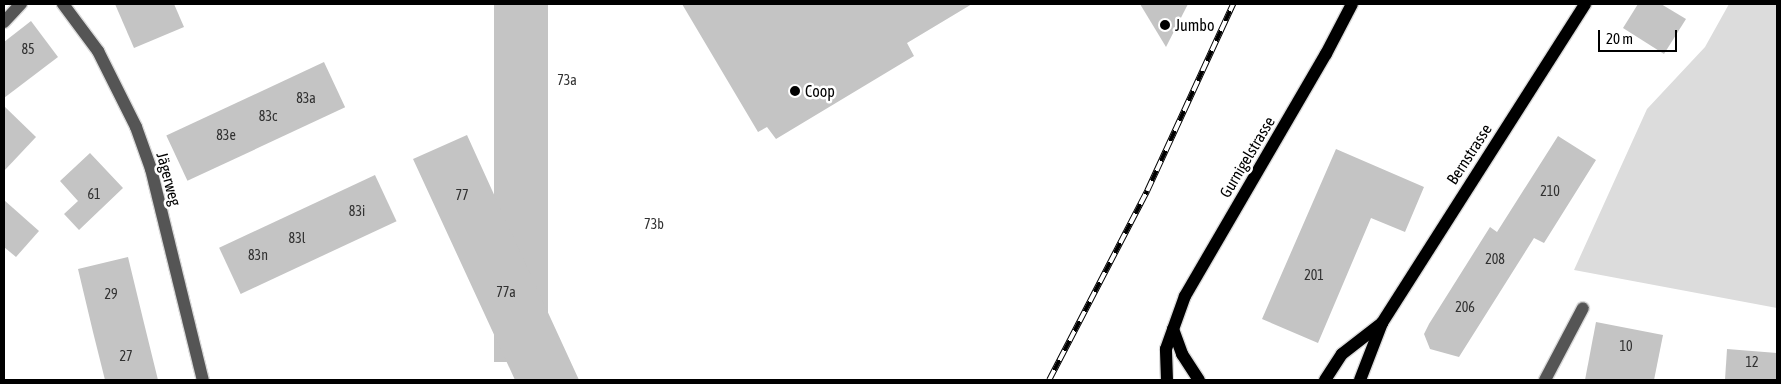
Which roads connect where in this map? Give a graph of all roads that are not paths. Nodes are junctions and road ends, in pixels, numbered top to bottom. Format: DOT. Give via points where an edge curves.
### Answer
graph roads {
  1 [pos="21,4"];
  2 [pos="63,4"];
  3 [pos="1352,4"];
  4 [pos="1585,4"];
  5 [pos="4,22"];
  6 [pos="1582,308"];
  7 [pos="1382,323"];
  8 [pos="1173,329"];
  9 [pos="204,380"];
  10 [pos="1167,380"];
  11 [pos="1199,380"];
  12 [pos="1325,380"];
  13 [pos="1360,380"];
  14 [pos="1545,380"];
  1 -- 5 [label="street"];
  2 -- 9 [label="street, Jägerweg" via="98,51 136,127 151,169"];
  3 -- 8 [label="main road, Gurnigelstrasse" via="1196,276"];
  4 -- 7 [label="main road, Bernstrasse"];
  6 -- 14 [label="street"];
  7 -- 12 [label="main road, Bernstrasse" via="1342,354"];
  7 -- 13 [label="main road, Bernstrasse"];
  8 -- 10 [label="main road, Gurnigelstrasse" via="1166,349"];
  8 -- 11 [label="main road" via="1182,354"];
}
